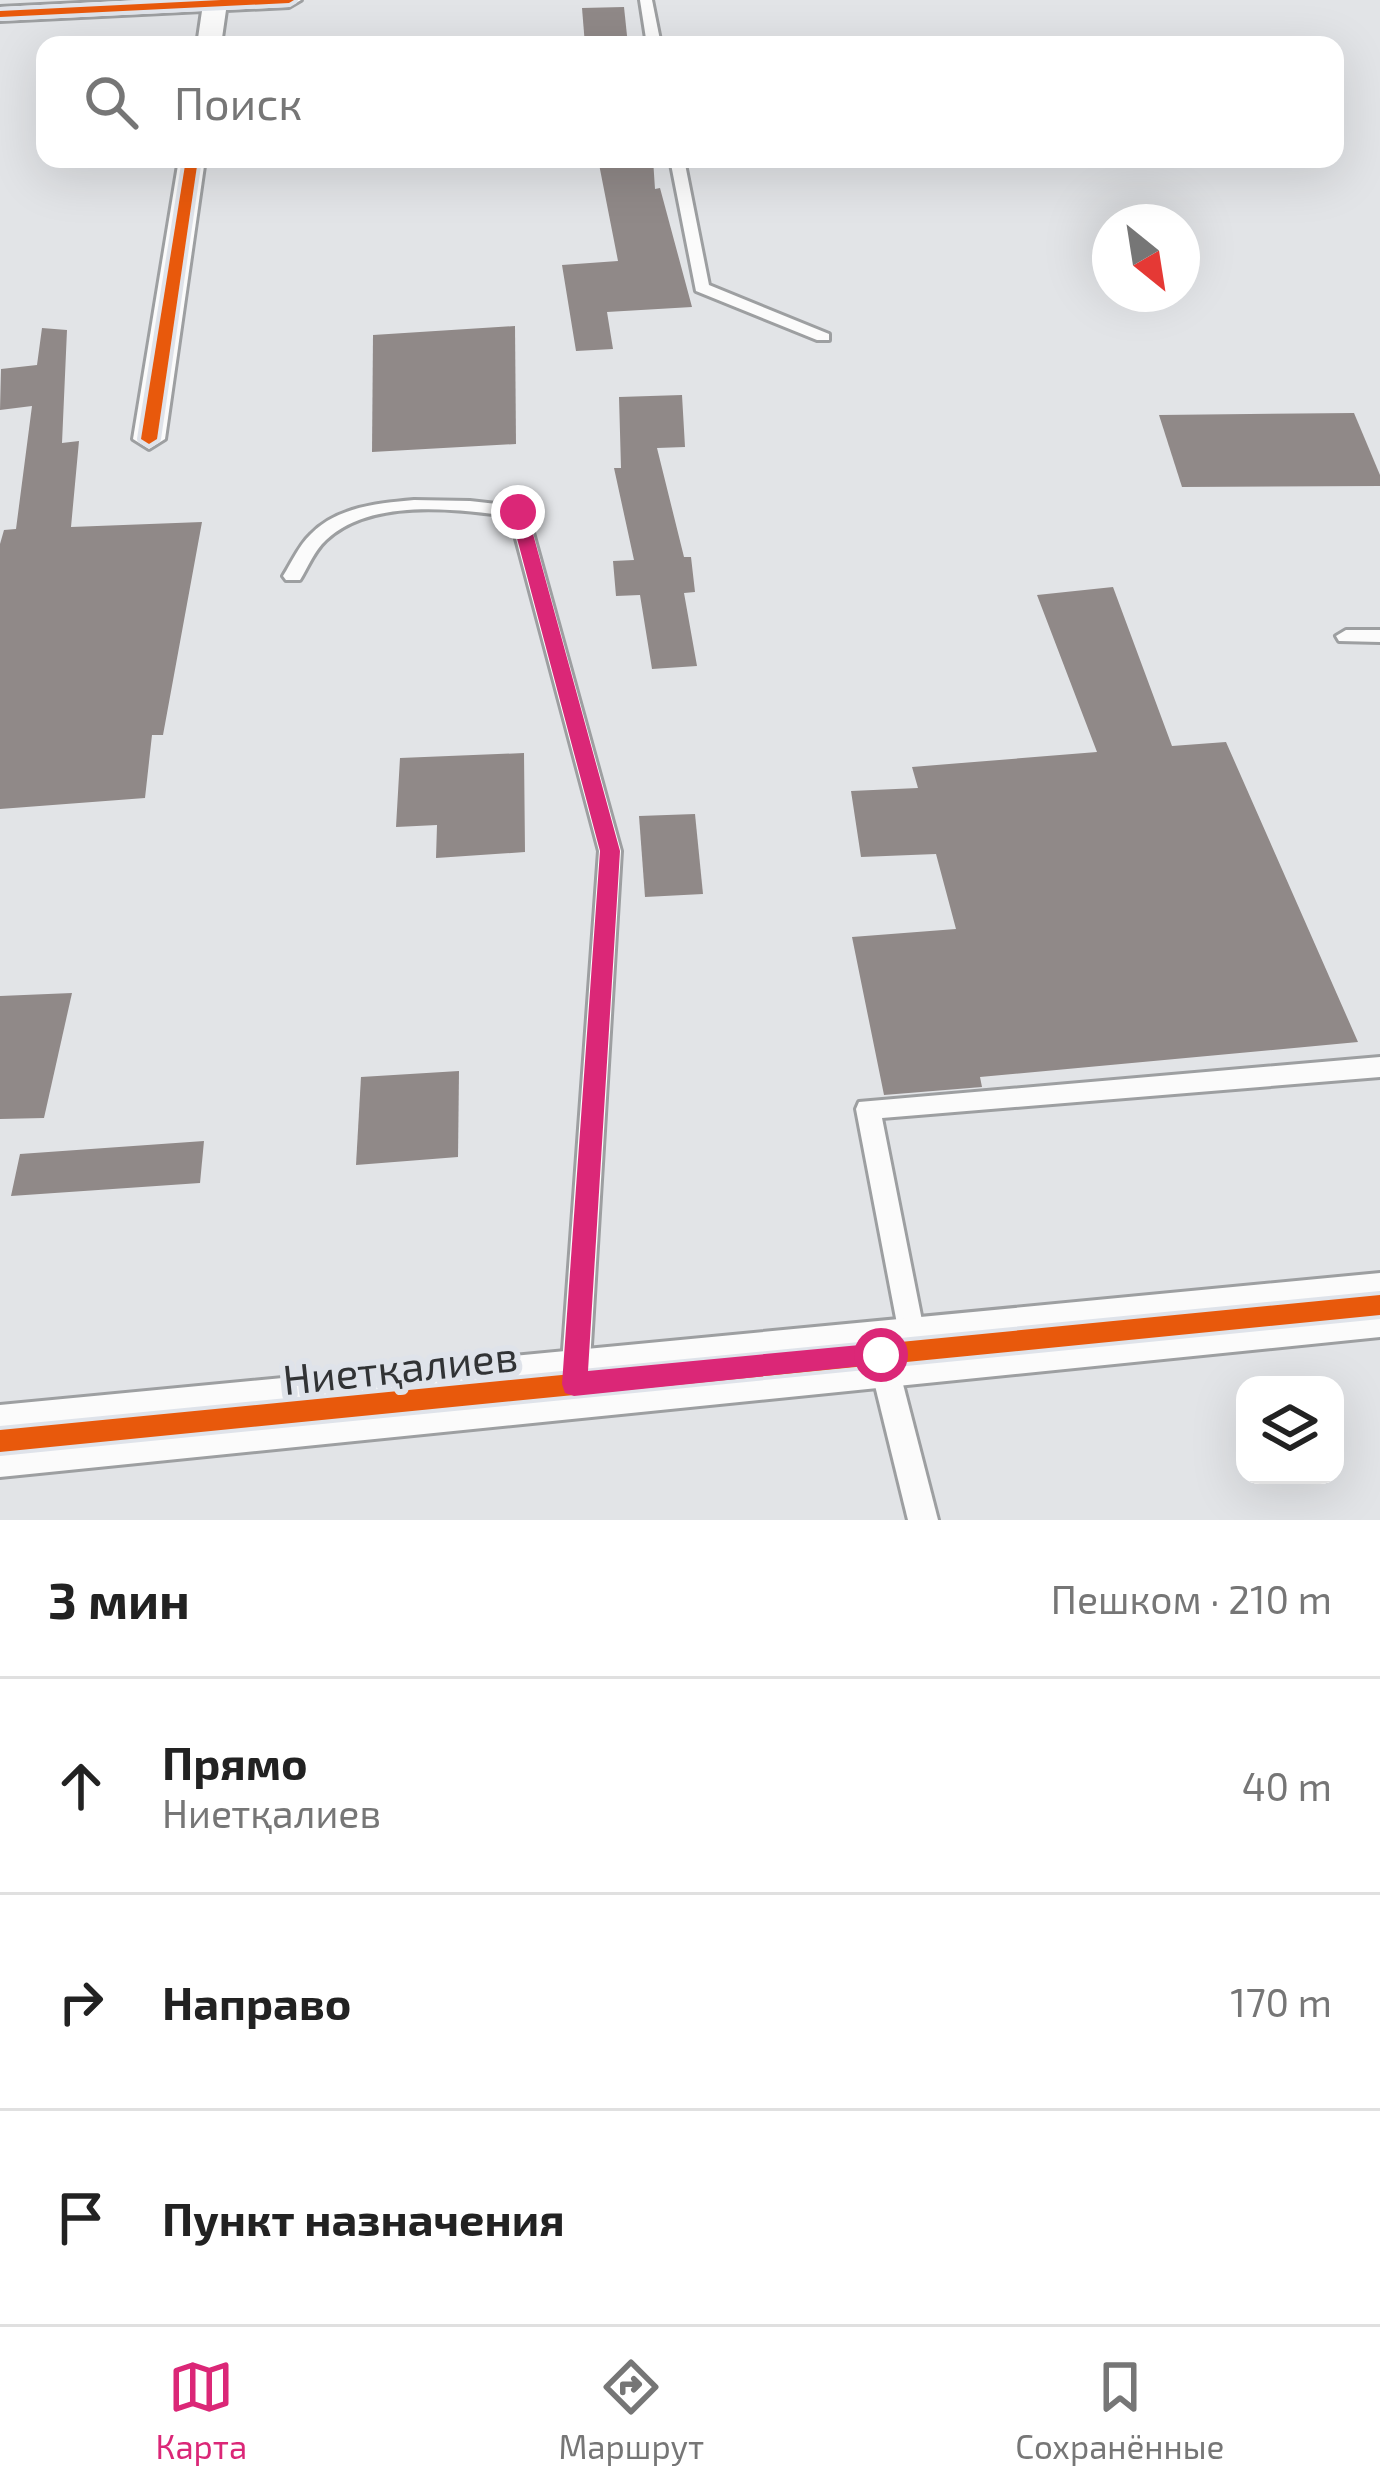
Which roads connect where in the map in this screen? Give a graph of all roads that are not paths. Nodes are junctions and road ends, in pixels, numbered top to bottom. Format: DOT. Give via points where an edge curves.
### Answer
graph roads {
  1 [pos="289,0"];
  2 [pos="646,0"];
  3 [pos="215,4"];
  4 [pos="0,14"];
  5 [pos="210,36"];
  6 [pos="652,36"];
  7 [pos="191,168"];
  8 [pos="679,168"];
  9 [pos="823,337"];
  10 [pos="149,440"];
  11 [pos="293,576"];
  12 [pos="1346,636"];
  13 [pos="1380,636"];
  14 [pos="1380,1067"];
  15 [pos="1380,1305"];
  16 [pos="897,1353"];
  17 [pos="574,1384"];
  18 [pos="0,1441"];
  19 [pos="923,1520"];
  1 -- 3 [label="street"];
  2 -- 6 [label="lane"];
  3 -- 4 [label="street"];
  3 -- 5 [label="street"];
  7 -- 10 [label="street"];
  8 -- 9 [label="lane" via="702,288"];
  11 -- 17 [label="lane" via="320,535 366,513 453,503 518,512 610,851"];
  12 -- 13 [label="lane"];
  14 -- 16 [label="lane" via="868,1109"];
  15 -- 16 [label="street, Ниетқалиев"];
  16 -- 17 [label="street, Ниетқалиев"];
  16 -- 19 [label="lane"];
  17 -- 18 [label="street, Ниетқалиев"];
}
